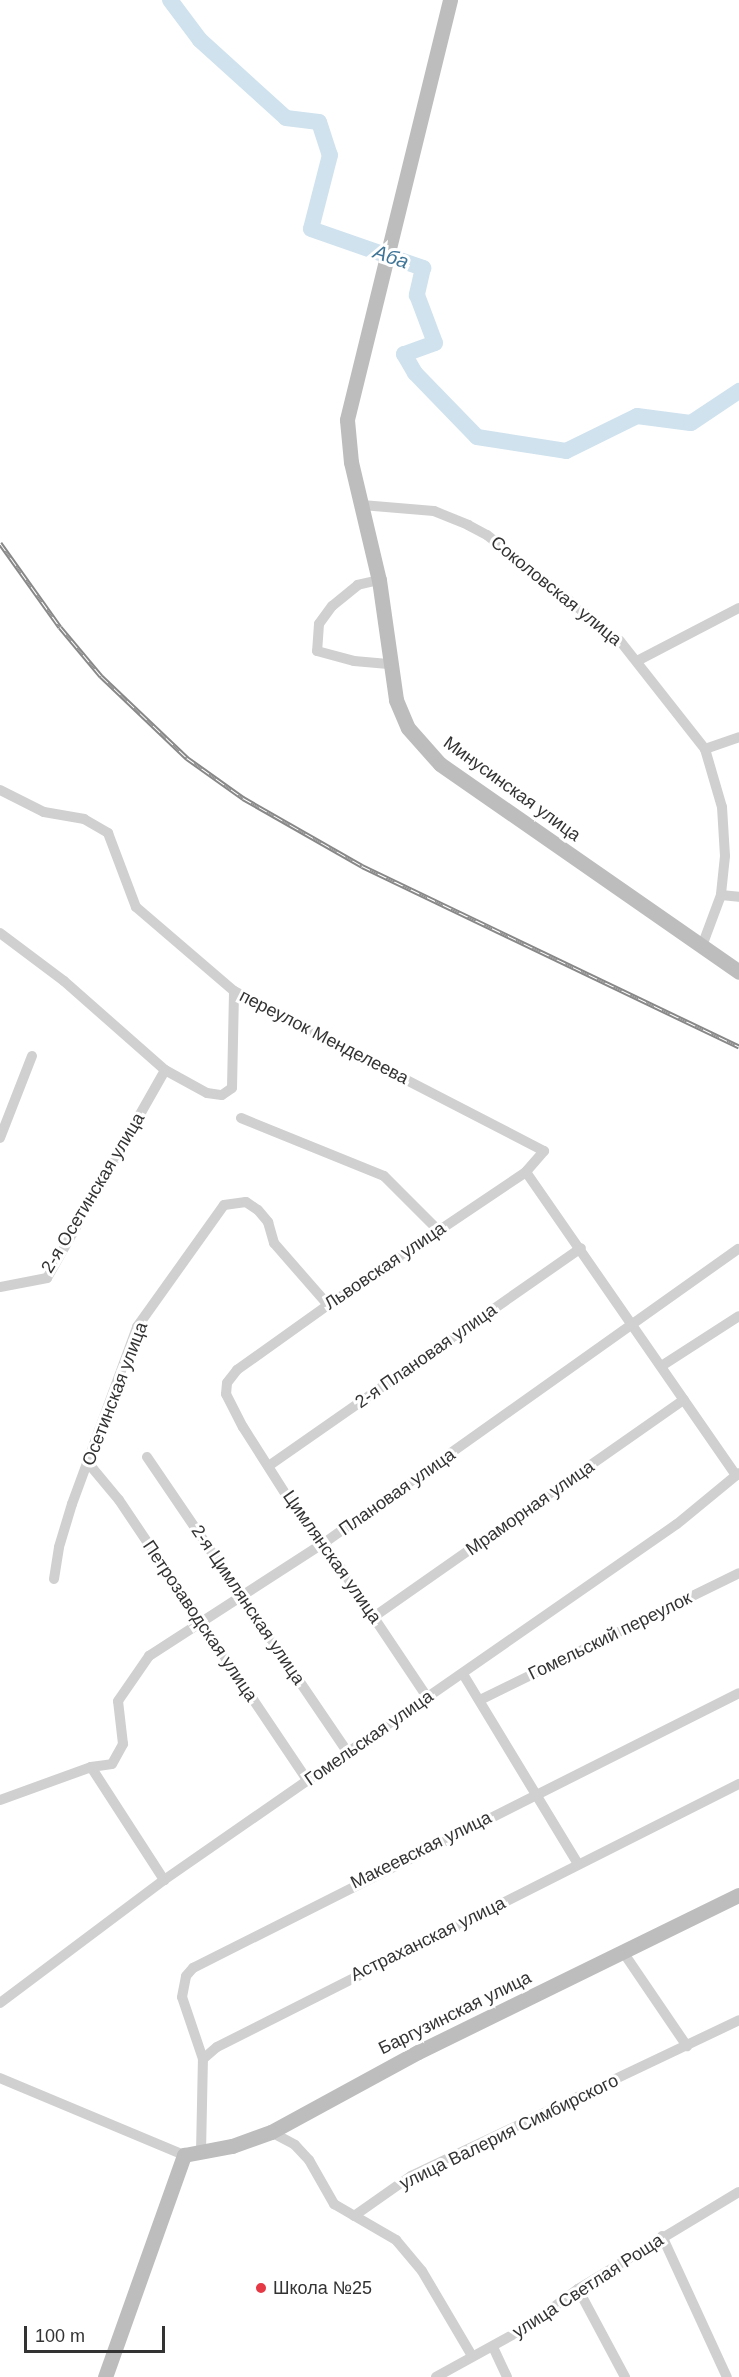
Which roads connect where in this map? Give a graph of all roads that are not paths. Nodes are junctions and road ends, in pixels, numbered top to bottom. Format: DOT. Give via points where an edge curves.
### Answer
graph roads {
  1 [pos="450,0"];
  2 [pos="362,506"];
  3 [pos="379,580"];
  4 [pos="739,608"];
  5 [pos="637,661"];
  6 [pos="391,664"];
  7 [pos="739,737"];
  8 [pos="705,749"];
  9 [pos="0,790"];
  10 [pos="721,895"];
  11 [pos="739,897"];
  12 [pos="0,933"];
  13 [pos="702,946"];
  14 [pos="739,972"];
  15 [pos="234,991"];
  16 [pos="32,1056"];
  17 [pos="165,1070"];
  18 [pos="241,1118"];
  19 [pos="0,1138"];
  20 [pos="544,1151"];
  21 [pos="526,1172"];
  22 [pos="438,1230"];
  23 [pos="581,1248"];
  24 [pos="738,1249"];
  25 [pos="0,1287"];
  26 [pos="327,1305"];
  27 [pos="739,1316"];
  28 [pos="634,1325"];
  29 [pos="663,1365"];
  30 [pos="227,1383"];
  31 [pos="684,1400"];
  32 [pos="147,1457"];
  33 [pos="89,1464"];
  34 [pos="270,1465"];
  35 [pos="738,1474"];
  36 [pos="324,1543"];
  37 [pos="739,1574"];
  38 [pos="54,1579"];
  39 [pos="243,1597"];
  40 [pos="375,1616"];
  41 [pos="202,1625"];
  42 [pos="463,1674"];
  43 [pos="739,1693"];
  44 [pos="427,1697"];
  45 [pos="482,1699"];
  46 [pos="348,1753"];
  47 [pos="91,1767"];
  48 [pos="307,1780"];
  49 [pos="739,1784"];
  50 [pos="535,1794"];
  51 [pos="0,1800"];
  52 [pos="578,1864"];
  53 [pos="164,1880"];
  54 [pos="739,1895"];
  55 [pos="623,1952"];
  56 [pos="0,2003"];
  57 [pos="739,2020"];
  58 [pos="687,2046"];
  59 [pos="203,2059"];
  60 [pos="0,2078"];
  61 [pos="271,2132"];
  62 [pos="201,2152"];
  63 [pos="184,2155"];
  64 [pos="739,2192"];
  65 [pos="354,2216"];
  66 [pos="662,2236"];
  67 [pos="578,2289"];
  68 [pos="494,2347"];
  69 [pos="472,2356"];
  70 [pos="105,2377"];
  71 [pos="436,2377"];
  72 [pos="507,2377"];
  73 [pos="625,2377"];
  74 [pos="727,2377"];
  1 -- 2 [label="main road, Минусинская улица" via="347,420 351,462"];
  2 -- 3 [label="main road, Минусинская улица"];
  2 -- 5 [label="street, Соколовская улица" via="434,511 487,535 609,631"];
  3 -- 6 [label="main road, Минусинская улица"];
  3 -- 6 [label="street" via="358,585 332,606 319,624 317,651 354,661"];
  4 -- 5 [label="street"];
  5 -- 8 [label="street, Соколовская улица"];
  6 -- 13 [label="main road, Минусинская улица" via="396,700 408,728 434,758"];
  7 -- 8 [label="street"];
  8 -- 10 [label="street, Соколовская улица" via="723,813"];
  9 -- 15 [label="street, переулок Менделеева" via="44,812 84,819 108,833 136,908"];
  10 -- 11 [label="street"];
  10 -- 13 [label="street, Соколовская улица"];
  12 -- 17 [label="street" via="64,981"];
  13 -- 14 [label="main road, Минусинская улица"];
  15 -- 17 [label="street" via="232,1088 222,1095 207,1093"];
  15 -- 20 [label="street, переулок Менделеева"];
  16 -- 19 [label="street"];
  17 -- 25 [label="street, 2-я Осетинская улица" via="47,1278"];
  18 -- 22 [label="street" via="384,1176"];
  20 -- 21 [label="street, Львовская улица"];
  21 -- 22 [label="street, Львовская улица"];
  21 -- 23 [label="street"];
  22 -- 26 [label="street, Львовская улица"];
  23 -- 28 [label="street"];
  23 -- 34 [label="street, 2-я Плановая улица"];
  24 -- 28 [label="street, Плановая улица"];
  26 -- 30 [label="street, Львовская улица" via="237,1370"];
  26 -- 33 [label="street, Осетинская улица" via="274,1243 268,1222 258,1210 246,1202 224,1205 137,1327"];
  27 -- 29 [label="street"];
  28 -- 29 [label="street"];
  28 -- 36 [label="street, Плановая улица"];
  29 -- 31 [label="street"];
  30 -- 34 [label="street, Цимлянская улица" via="226,1394 243,1427"];
  31 -- 35 [label="street"];
  31 -- 40 [label="street, Мраморная улица"];
  32 -- 39 [label="street, 2-я Цимлянская улица"];
  33 -- 38 [label="street, Осетинская улица" via="59,1546"];
  33 -- 41 [label="street, Петрозаводская улица" via="119,1500"];
  34 -- 36 [label="street, Цимлянская улица" via="295,1509"];
  35 -- 42 [label="street, Гомельская улица" via="678,1524"];
  36 -- 39 [label="street, Плановая улица"];
  36 -- 40 [label="street, Цимлянская улица"];
  37 -- 45 [label="street, Гомельский переулок"];
  39 -- 41 [label="street, Плановая улица"];
  39 -- 46 [label="street, 2-я Цимлянская улица"];
  40 -- 44 [label="street, Цимлянская улица"];
  41 -- 47 [label="street, Плановая улица" via="149,1656 118,1701 123,1744 112,1764"];
  41 -- 48 [label="street, Петрозаводская улица"];
  42 -- 44 [label="street, Гомельская улица"];
  42 -- 45 [label="street"];
  43 -- 50 [label="street, Макеевская улица"];
  44 -- 46 [label="street, Гомельская улица"];
  45 -- 50 [label="street"];
  46 -- 48 [label="street, Гомельская улица"];
  47 -- 51 [label="street"];
  47 -- 53 [label="street"];
  48 -- 53 [label="street, Гомельская улица"];
  49 -- 52 [label="street, Астраханская улица"];
  50 -- 52 [label="street"];
  50 -- 59 [label="street, Макеевская улица" via="193,1968 186,1976 182,1996"];
  52 -- 59 [label="street, Астраханская улица" via="309,1997 217,2047"];
  53 -- 56 [label="street, Гомельская улица"];
  54 -- 55 [label="main road, Баргузинская улица"];
  55 -- 58 [label="street"];
  55 -- 61 [label="main road, Баргузинская улица" via="408,2056"];
  57 -- 58 [label="street, улица Валерия Симбирского"];
  58 -- 65 [label="street, улица Валерия Симбирского" via="411,2176"];
  59 -- 62 [label="street"];
  60 -- 63 [label="street"];
  61 -- 62 [label="main road, Баргузинская улица"];
  61 -- 65 [label="street" via="295,2145 309,2160 334,2204"];
  62 -- 63 [label="main road, Баргузинская улица"];
  63 -- 70 [label="main road"];
  64 -- 66 [label="street, улица Светлая Роща"];
  65 -- 69 [label="street" via="396,2240 422,2271"];
  66 -- 67 [label="street, улица Светлая Роща"];
  66 -- 74 [label="street"];
  67 -- 68 [label="street, улица Светлая Роща"];
  67 -- 73 [label="street"];
  68 -- 69 [label="street, улица Светлая Роща"];
  68 -- 72 [label="street"];
  69 -- 71 [label="street, улица Светлая Роща"];
}
